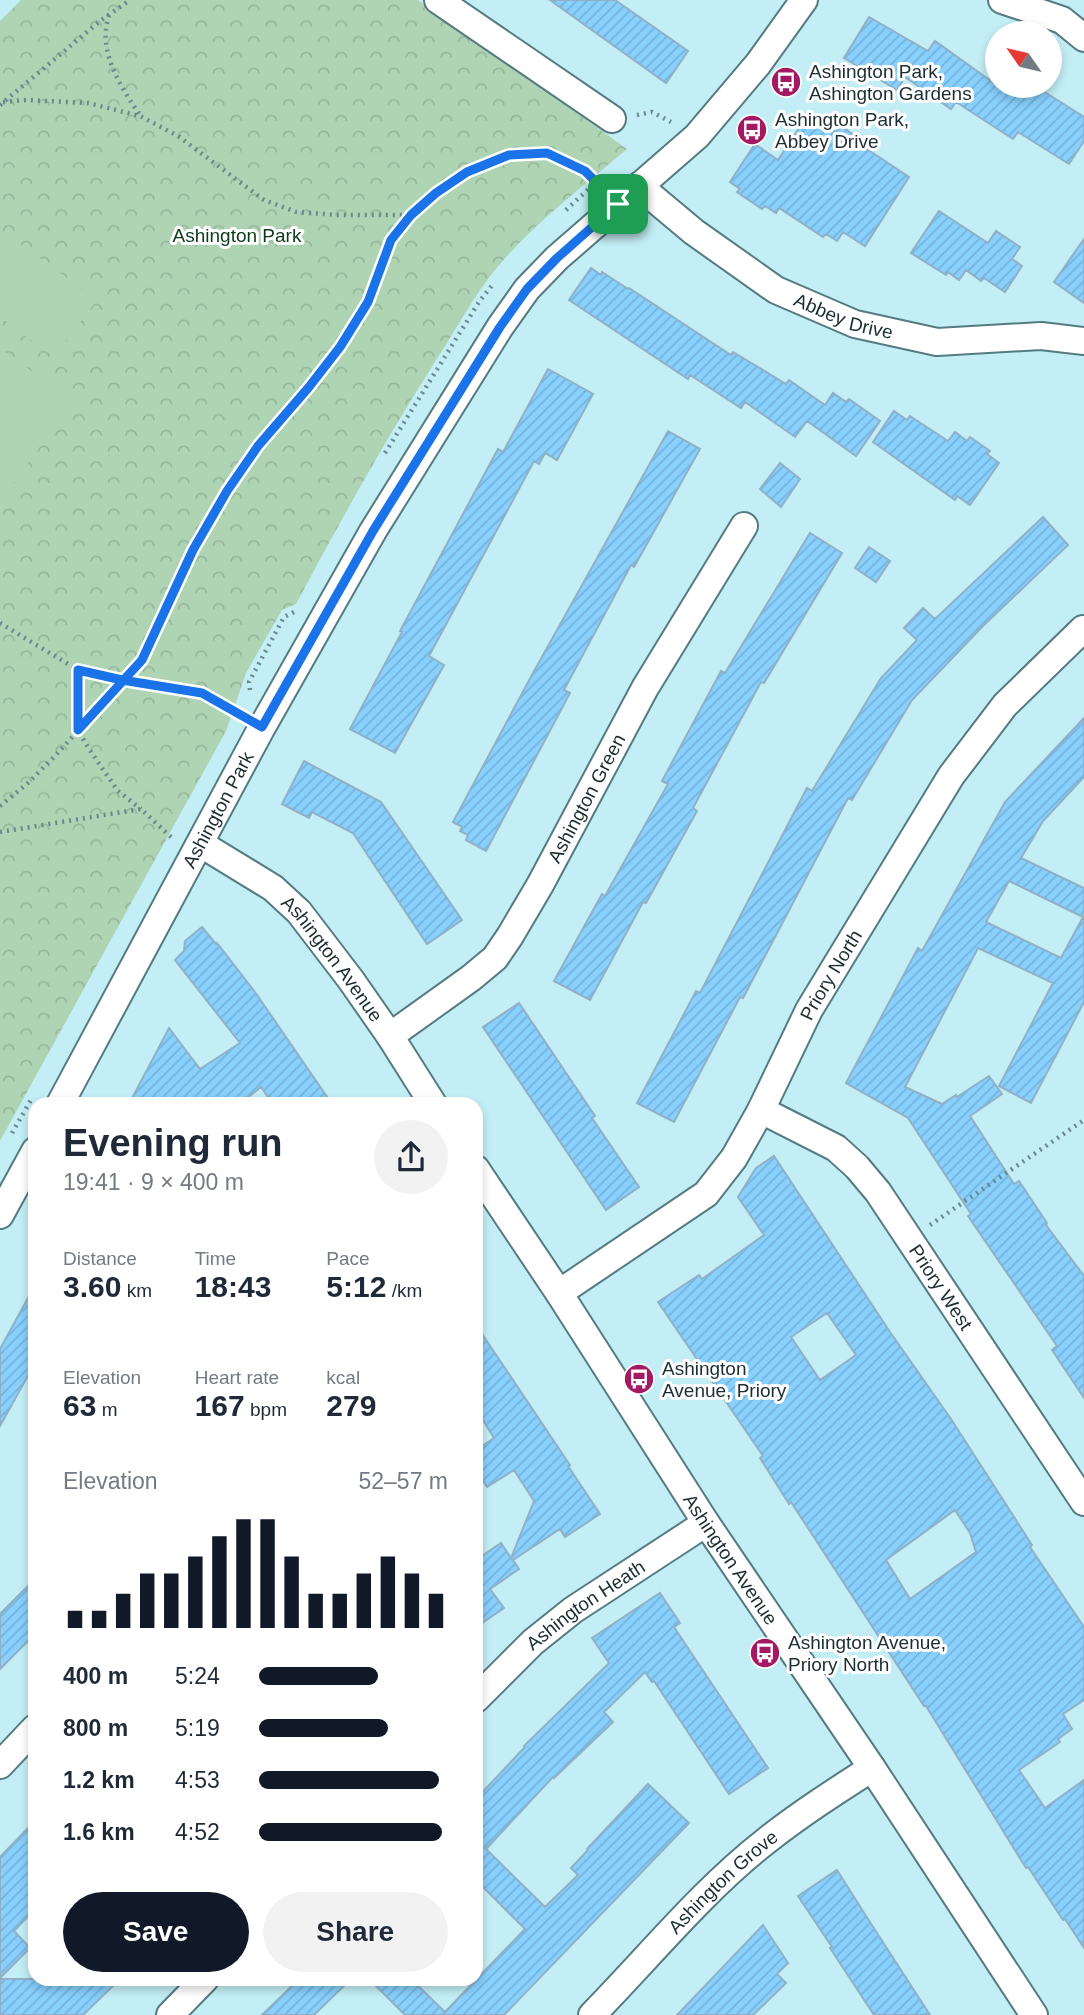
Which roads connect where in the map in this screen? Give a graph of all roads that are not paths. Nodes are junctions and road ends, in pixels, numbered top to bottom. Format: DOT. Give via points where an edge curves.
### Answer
graph roads {
  1 [pos="438,0"];
  2 [pos="804,0"];
  3 [pos="1002,0"];
  4 [pos="1084,38"];
  5 [pos="612,119"];
  6 [pos="639,186"];
  7 [pos="1084,341"];
  8 [pos="744,526"];
  9 [pos="1083,629"];
  10 [pos="201,844"];
  11 [pos="390,1036"];
  12 [pos="64,1097"];
  13 [pos="429,1097"];
  14 [pos="761,1110"];
  15 [pos="28,1164"];
  16 [pos="483,1179"];
  17 [pos="0,1216"];
  18 [pos="559,1293"];
  19 [pos="1084,1502"];
  20 [pos="706,1523"];
  21 [pos="483,1692"];
  22 [pos="28,1735"];
  23 [pos="0,1765"];
  24 [pos="872,1768"];
  25 [pos="198,1986"];
  26 [pos="170,2015"];
  27 [pos="592,2015"];
  28 [pos="1034,2015"];
  1 -- 5 [label="street"];
  2 -- 6 [label="street, Ashington Park" via="697,136"];
  3 -- 4 [label="street" via="1062,20"];
  6 -- 7 [label="street, Abbey Drive" via="776,290 855,324 936,342 1041,336"];
  6 -- 10 [label="street, Ashington Park" via="557,258 500,327 373,531"];
  8 -- 11 [label="street, Ashington Green" via="645,688 495,958"];
  9 -- 14 [label="street, Priory North" via="1005,705 951,776 809,1010"];
  10 -- 11 [label="street, Ashington Avenue" via="273,888 299,912"];
  10 -- 12 [label="street, Ashington Park"];
  11 -- 13 [label="street, Ashington Avenue"];
  14 -- 18 [label="street, Priory North" via="734,1158 706,1194"];
  14 -- 19 [label="street, Priory West" via="836,1148 878,1192"];
  15 -- 17 [label="street"];
  16 -- 18 [label="street, Ashington Avenue"];
  18 -- 20 [label="street, Ashington Avenue"];
  20 -- 21 [label="street, Ashington Heath" via="573,1610"];
  20 -- 24 [label="street, Ashington Avenue"];
  22 -- 23 [label="street"];
  24 -- 27 [label="street, Ashington Grove" via="765,1841"];
  24 -- 28 [label="street, Ashington Avenue"];
  25 -- 26 [label="street"];
}
